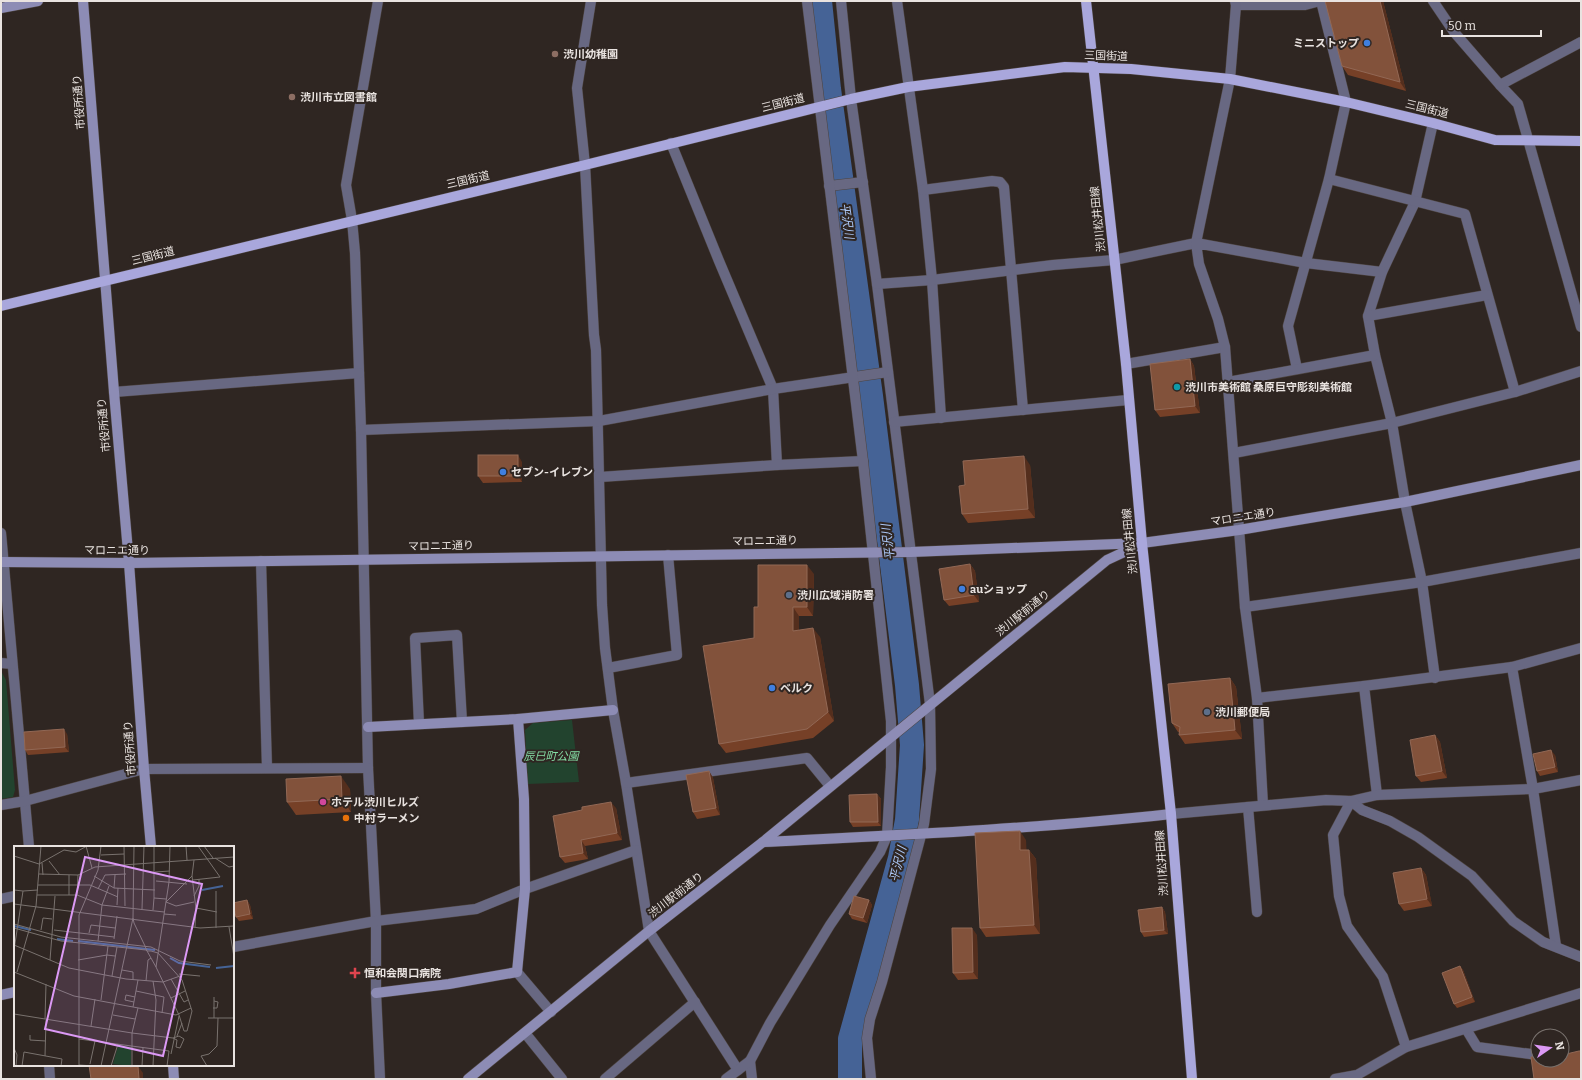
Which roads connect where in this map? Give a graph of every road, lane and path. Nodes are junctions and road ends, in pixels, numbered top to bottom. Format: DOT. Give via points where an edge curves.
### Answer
graph roads {
  1 [pos="38,1"];
  2 [pos="84,1"];
  3 [pos="378,1"];
  4 [pos="591,1"];
  5 [pos="807,1"];
  6 [pos="841,1"];
  7 [pos="897,1"];
  8 [pos="1086,1"];
  9 [pos="1320,1"];
  10 [pos="1433,1"];
  11 [pos="1235,3"];
  12 [pos="1,8"];
  13 [pos="1581,42"];
  14 [pos="1093,66"];
  15 [pos="1230,79"];
  16 [pos="1500,86"];
  17 [pos="908,87"];
  18 [pos="847,100"];
  19 [pos="1346,102"];
  20 [pos="821,106"];
  21 [pos="1433,123"];
  22 [pos="1528,141"];
  23 [pos="1581,141"];
  24 [pos="671,143"];
  25 [pos="585,165"];
  26 [pos="1329,179"];
  27 [pos="862,182"];
  28 [pos="830,186"];
  29 [pos="923,190"];
  30 [pos="1415,202"];
  31 [pos="352,220"];
  32 [pos="1196,243"];
  33 [pos="1114,260"];
  34 [pos="1306,263"];
  35 [pos="1012,270"];
  36 [pos="1382,272"];
  37 [pos="105,280"];
  38 [pos="932,280"];
  39 [pos="877,284"];
  40 [pos="1487,295"];
  41 [pos="1,306"];
  42 [pos="1368,316"];
  43 [pos="1581,327"];
  44 [pos="1225,347"];
  45 [pos="1375,355"];
  46 [pos="1126,364"];
  47 [pos="1297,369"];
  48 [pos="1581,371"];
  49 [pos="359,373"];
  50 [pos="883,373"];
  51 [pos="855,377"];
  52 [pos="1228,382"];
  53 [pos="773,389"];
  54 [pos="114,392"];
  55 [pos="1515,392"];
  56 [pos="1128,400"];
  57 [pos="1023,410"];
  58 [pos="941,418"];
  59 [pos="599,421"];
  60 [pos="894,422"];
  61 [pos="1392,423"];
  62 [pos="361,430"];
  63 [pos="1234,453"];
  64 [pos="863,461"];
  65 [pos="777,465"];
  66 [pos="1581,465"];
  67 [pos="600,477"];
  68 [pos="1405,502"];
  69 [pos="1240,530"];
  70 [pos="1,533"];
  71 [pos="1142,543"];
  72 [pos="877,552"];
  73 [pos="908,552"];
  74 [pos="1581,553"];
  75 [pos="668,555"];
  76 [pos="600,556"];
  77 [pos="364,559"];
  78 [pos="261,561"];
  79 [pos="2,562"];
  80 [pos="129,563"];
  81 [pos="1422,582"];
  82 [pos="1245,607"];
  83 [pos="1581,648"];
  84 [pos="1,663"];
  85 [pos="12,664"];
  86 [pos="1512,667"];
  87 [pos="608,668"];
  88 [pos="1435,678"];
  89 [pos="1364,686"];
  90 [pos="1257,698"];
  91 [pos="927,706"];
  92 [pos="613,710"];
  93 [pos="518,719"];
  94 [pos="462,722"];
  95 [pos="419,724"];
  96 [pos="368,727"];
  97 [pos="895,733"];
  98 [pos="267,768"];
  99 [pos="368,768"];
  100 [pos="144,769"];
  101 [pos="1581,780"];
  102 [pos="626,783"];
  103 [pos="830,786"];
  104 [pos="1533,789"];
  105 [pos="1378,795"];
  106 [pos="25,801"];
  107 [pos="1351,801"];
  108 [pos="1263,805"];
  109 [pos="1,806"];
  110 [pos="1248,807"];
  111 [pos="1171,814"];
  112 [pos="920,834"];
  113 [pos="889,836"];
  114 [pos="763,842"];
  115 [pos="29,846"];
  116 [pos="151,846"];
  117 [pos="636,850"];
  118 [pos="525,889"];
  119 [pos="14,896"];
  120 [pos="1,899"];
  121 [pos="1257,912"];
  122 [pos="376,922"];
  123 [pos="649,931"];
  124 [pos="1556,946"];
  125 [pos="234,947"];
  126 [pos="1581,957"];
  127 [pos="517,972"];
  128 [pos="14,992"];
  129 [pos="376,993"];
  130 [pos="1581,993"];
  131 [pos="1,995"];
  132 [pos="695,1002"];
  133 [pos="551,1012"];
  134 [pos="1466,1029"];
  135 [pos="526,1033"];
  136 [pos="1406,1047"];
  137 [pos="1530,1054"];
  138 [pos="750,1061"];
  139 [pos="49,1066"];
  140 [pos="173,1066"];
  141 [pos="738,1070"];
  142 [pos="1361,1076"];
  143 [pos="50,1079"];
  144 [pos="174,1079"];
  145 [pos="380,1079"];
  146 [pos="468,1079"];
  147 [pos="562,1079"];
  148 [pos="605,1079"];
  149 [pos="726,1079"];
  150 [pos="752,1079"];
  151 [pos="871,1079"];
  152 [pos="1192,1079"];
  153 [pos="1335,1079"];
  1 -- 12 [label="street"];
  2 -- 37 [label="street, 市役所通り"];
  3 -- 31 [label="street" via="346,185"];
  4 -- 25 [label="street" via="577,88"];
  5 -- 20 [label="street"];
  6 -- 18 [label="street"];
  7 -- 17 [label="street"];
  8 -- 14 [label="main road, 渋川松井田線"];
  9 -- 11 [label="street" via="1305,5"];
  9 -- 19 [label="street"];
  10 -- 16 [label="street" via="1454,32"];
  11 -- 15 [label="street"];
  13 -- 16 [label="street"];
  14 -- 15 [label="main road, 三国街道"];
  14 -- 17 [label="main road, 三国街道" via="1065,67"];
  14 -- 33 [label="main road, 渋川松井田線"];
  15 -- 19 [label="main road, 三国街道"];
  15 -- 32 [label="street"];
  16 -- 22 [label="street" via="1518,104"];
  17 -- 18 [label="main road, 三国街道"];
  17 -- 29 [label="street"];
  18 -- 20 [label="main road, 三国街道"];
  18 -- 27 [label="street"];
  19 -- 21 [label="main road, 三国街道"];
  19 -- 26 [label="street"];
  20 -- 24 [label="main road, 三国街道"];
  20 -- 28 [label="street"];
  21 -- 22 [label="main road, 三国街道" via="1494,140"];
  21 -- 30 [label="street"];
  22 -- 23 [label="main road, 三国街道"];
  22 -- 43 [label="street"];
  24 -- 25 [label="main road, 三国街道"];
  24 -- 53 [label="street"];
  25 -- 31 [label="main road, 三国街道"];
  25 -- 59 [label="street"];
  26 -- 30 [label="street"];
  26 -- 34 [label="street"];
  27 -- 28 [label="street"];
  27 -- 39 [label="street"];
  28 -- 51 [label="street"];
  29 -- 35 [label="street" via="1000,182 1004,187"];
  29 -- 38 [label="street"];
  30 -- 36 [label="street"];
  30 -- 40 [label="street" via="1465,214"];
  31 -- 37 [label="main road, 三国街道"];
  31 -- 49 [label="street"];
  32 -- 33 [label="street"];
  32 -- 34 [label="street"];
  32 -- 44 [label="street" via="1199,264"];
  33 -- 35 [label="street"];
  33 -- 46 [label="main road, 渋川松井田線"];
  34 -- 36 [label="street"];
  34 -- 47 [label="street" via="1288,326"];
  35 -- 38 [label="street"];
  35 -- 57 [label="street"];
  36 -- 42 [label="street"];
  37 -- 41 [label="main road, 三国街道"];
  37 -- 54 [label="street, 市役所通り"];
  38 -- 39 [label="street"];
  38 -- 58 [label="street"];
  39 -- 50 [label="street"];
  40 -- 42 [label="street"];
  40 -- 55 [label="street"];
  42 -- 45 [label="street"];
  44 -- 46 [label="street"];
  44 -- 52 [label="street"];
  45 -- 47 [label="street"];
  45 -- 61 [label="street"];
  46 -- 56 [label="main road, 渋川松井田線"];
  47 -- 52 [label="street"];
  48 -- 55 [label="street"];
  49 -- 54 [label="street"];
  49 -- 62 [label="street"];
  50 -- 51 [label="street"];
  50 -- 60 [label="street"];
  51 -- 53 [label="street"];
  51 -- 64 [label="street"];
  52 -- 63 [label="street"];
  53 -- 59 [label="street"];
  53 -- 65 [label="street"];
  54 -- 80 [label="street, 市役所通り"];
  55 -- 61 [label="street"];
  56 -- 57 [label="street"];
  56 -- 71 [label="main road, 渋川松井田線"];
  57 -- 58 [label="street"];
  58 -- 60 [label="street"];
  59 -- 62 [label="street"];
  59 -- 67 [label="street"];
  60 -- 73 [label="street"];
  61 -- 63 [label="street"];
  61 -- 68 [label="street"];
  62 -- 77 [label="street"];
  63 -- 69 [label="street"];
  64 -- 65 [label="street"];
  64 -- 72 [label="street"];
  65 -- 67 [label="street"];
  66 -- 68 [label="street, マロニエ通り"];
  67 -- 76 [label="street"];
  68 -- 69 [label="street, マロニエ通り"];
  68 -- 81 [label="street"];
  69 -- 71 [label="street, マロニエ通り"];
  69 -- 82 [label="street"];
  70 -- 79 [label="street"];
  71 -- 73 [label="street, マロニエ通り"];
  71 -- 91 [label="street, 渋川駅前通り" via="1107,560"];
  71 -- 111 [label="main road, 渋川松井田線"];
  72 -- 73 [label="street, マロニエ通り"];
  72 -- 75 [label="street, マロニエ通り"];
  72 -- 97 [label="street" via="891,721"];
  73 -- 91 [label="street"];
  74 -- 81 [label="street"];
  75 -- 76 [label="street, マロニエ通り"];
  75 -- 87 [label="street" via="677,655"];
  76 -- 77 [label="street, マロニエ通り"];
  76 -- 87 [label="street"];
  77 -- 78 [label="street, マロニエ通り"];
  77 -- 96 [label="street"];
  78 -- 80 [label="street, マロニエ通り"];
  78 -- 98 [label="street"];
  79 -- 80 [label="street, マロニエ通り"];
  79 -- 85 [label="street"];
  80 -- 100 [label="street, 市役所通り"];
  81 -- 82 [label="street"];
  81 -- 88 [label="street"];
  82 -- 90 [label="street"];
  83 -- 86 [label="street"];
  84 -- 85 [label="street"];
  85 -- 106 [label="street"];
  86 -- 88 [label="street"];
  86 -- 104 [label="street"];
  87 -- 92 [label="street"];
  88 -- 89 [label="street"];
  89 -- 90 [label="street"];
  89 -- 105 [label="street"];
  90 -- 108 [label="street"];
  91 -- 97 [label="street, 渋川駅前通り"];
  91 -- 112 [label="street" via="931,769"];
  92 -- 93 [label="street"];
  92 -- 102 [label="street"];
  93 -- 94 [label="street"];
  93 -- 118 [label="street" via="524,799"];
  94 -- 95 [label="street"];
  94 -- 95 [label="street" via="457,635 415,638"];
  95 -- 96 [label="street"];
  96 -- 99 [label="street"];
  97 -- 103 [label="street, 渋川駅前通り"];
  97 -- 113 [label="street" via="891,767"];
  98 -- 99 [label="street"];
  98 -- 100 [label="street"];
  99 -- 122 [label="street"];
  100 -- 106 [label="street"];
  100 -- 116 [label="street, 市役所通り"];
  101 -- 104 [label="street"];
  102 -- 103 [label="street" via="807,758"];
  102 -- 117 [label="street"];
  103 -- 114 [label="street, 渋川駅前通り"];
  104 -- 105 [label="street"];
  104 -- 124 [label="street"];
  105 -- 107 [label="street"];
  106 -- 109 [label="street"];
  106 -- 115 [label="street"];
  107 -- 108 [label="street" via="1326,800"];
  107 -- 124 [label="street" via="1362,810 1390,821 1418,837 1472,876 1513,921 1543,942"];
  107 -- 136 [label="street" via="1333,835 1339,896 1347,926 1383,977"];
  108 -- 110 [label="street"];
  110 -- 111 [label="street"];
  110 -- 121 [label="street"];
  111 -- 112 [label="street" via="1084,824"];
  111 -- 152 [label="main road, 渋川松井田線"];
  112 -- 113 [label="street"];
  112 -- 151 [label="street" via="870,1019 867,1038"];
  113 -- 114 [label="street"];
  113 -- 138 [label="street" via="830,925 770,1023"];
  114 -- 123 [label="street, 渋川駅前通り"];
  117 -- 118 [label="street"];
  117 -- 123 [label="street"];
  118 -- 122 [label="street" via="476,909"];
  118 -- 127 [label="street"];
  119 -- 120 [label="street"];
  122 -- 125 [label="street"];
  122 -- 129 [label="street"];
  123 -- 132 [label="street"];
  123 -- 133 [label="street, 渋川駅前通り"];
  124 -- 126 [label="street"];
  127 -- 129 [label="street"];
  127 -- 133 [label="street"];
  128 -- 131 [label="street"];
  129 -- 145 [label="street"];
  130 -- 134 [label="street"];
  132 -- 141 [label="street"];
  132 -- 148 [label="street"];
  133 -- 135 [label="street, 渋川駅前通り"];
  134 -- 136 [label="street"];
  134 -- 137 [label="street" via="1477,1047"];
  135 -- 146 [label="street, 渋川駅前通り"];
  135 -- 147 [label="street"];
  136 -- 142 [label="street"];
  138 -- 141 [label="street"];
  138 -- 150 [label="street"];
  139 -- 143 [label="street"];
  140 -- 144 [label="street"];
  141 -- 149 [label="street"];
  142 -- 153 [label="street"];
}
